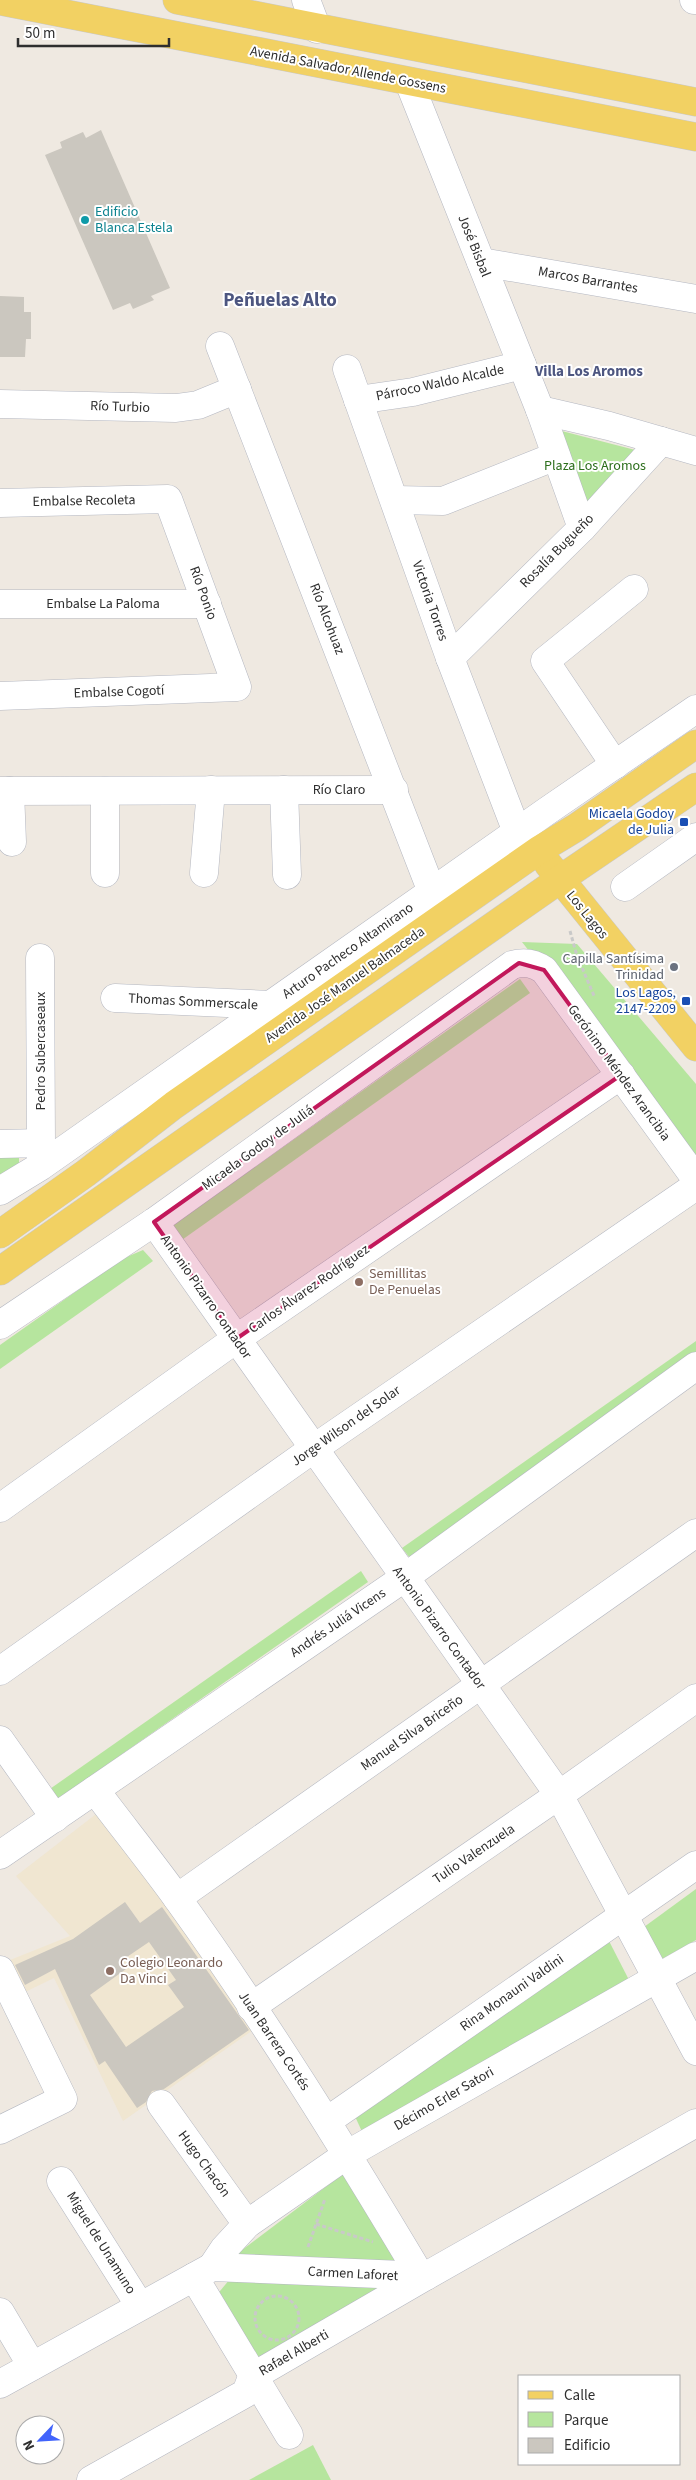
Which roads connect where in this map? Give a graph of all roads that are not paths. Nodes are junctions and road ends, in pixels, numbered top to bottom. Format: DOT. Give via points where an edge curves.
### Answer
graph roads {
  1 [pos="177,0"];
  2 [pos="306,0"];
  3 [pos="0,1"];
  4 [pos="317,29"];
  5 [pos="408,82"];
  6 [pos="696,102"];
  7 [pos="696,137"];
  8 [pos="480,262"];
  9 [pos="696,299"];
  10 [pos="220,346"];
  11 [pos="522,365"];
  12 [pos="347,368"];
  13 [pos="237,389"];
  14 [pos="358,400"];
  15 [pos="0,404"];
  16 [pos="540,410"];
  17 [pos="662,441"];
  18 [pos="696,451"];
  19 [pos="556,456"];
  20 [pos="168,499"];
  21 [pos="394,500"];
  22 [pos="0,503"];
  23 [pos="582,528"];
  24 [pos="634,589"];
  25 [pos="0,604"];
  26 [pos="207,604"];
  27 [pos="450,658"];
  28 [pos="237,687"];
  29 [pos="0,696"];
  30 [pos="696,709"];
  31 [pos="696,744"];
  32 [pos="615,764"];
  33 [pos="696,787"];
  34 [pos="211,790"];
  35 [pos="284,790"];
  36 [pos="394,790"];
  37 [pos="5,791"];
  38 [pos="104,791"];
  39 [pos="517,832"];
  40 [pos="696,838"];
  41 [pos="12,842"];
  42 [pos="539,850"];
  43 [pos="105,873"];
  44 [pos="204,873"];
  45 [pos="287,875"];
  46 [pos="559,880"];
  47 [pos="626,887"];
  48 [pos="432,892"];
  49 [pos="40,958"];
  50 [pos="512,965"];
  51 [pos="115,998"];
  52 [pos="271,1005"];
  53 [pos="696,1047"];
  54 [pos="621,1075"];
  55 [pos="0,1144"];
  56 [pos="41,1155"];
  57 [pos="696,1179"];
  58 [pos="696,1186"];
  59 [pos="0,1191"];
  60 [pos="154,1222"];
  61 [pos="0,1234"];
  62 [pos="0,1271"];
  63 [pos="0,1325"];
  64 [pos="236,1339"];
  65 [pos="696,1366"];
  66 [pos="313,1449"];
  67 [pos="0,1508"];
  68 [pos="696,1533"];
  69 [pos="404,1578"];
  70 [pos="0,1671"];
  71 [pos="480,1685"];
  72 [pos="696,1698"];
  73 [pos="0,1740"];
  74 [pos="95,1790"];
  75 [pos="559,1796"];
  76 [pos="55,1818"];
  77 [pos="0,1855"];
  78 [pos="696,1865"];
  79 [pos="177,1898"];
  80 [pos="623,1916"];
  81 [pos="696,1956"];
  82 [pos="0,1970"];
  83 [pos="657,1978"];
  84 [pos="252,2007"];
  85 [pos="696,2051"];
  86 [pos="161,2104"];
  87 [pos="327,2122"];
  88 [pos="696,2123"];
  89 [pos="0,2130"];
  90 [pos="348,2154"];
  91 [pos="62,2181"];
  92 [pos="247,2224"];
  93 [pos="203,2272"];
  94 [pos="424,2277"];
  95 [pos="140,2306"];
  96 [pos="0,2312"];
  97 [pos="32,2366"];
  98 [pos="252,2377"];
  99 [pos="0,2384"];
  100 [pos="289,2435"];
  101 [pos="91,2480"];
  1 -- 4 [label="main road"];
  2 -- 4 [label="street"];
  3 -- 5 [label="main road, Avenida Salvador Allende Gossens"];
  4 -- 6 [label="main road"];
  5 -- 7 [label="main road, Avenida Salvador Allende Gossens"];
  5 -- 8 [label="street, José Bisbal"];
  8 -- 9 [label="street, Marcos Barrantes"];
  8 -- 11 [label="street, José Bisbal"];
  10 -- 13 [label="street, Río Alcohuaz"];
  11 -- 14 [label="street, Párroco Waldo Alcalde" via="413,392"];
  11 -- 16 [label="street, José Bisbal"];
  12 -- 14 [label="street, Victoria Torres"];
  13 -- 15 [label="street, Río Turbio" via="198,405 176,408"];
  13 -- 36 [label="street, Río Alcohuaz"];
  14 -- 21 [label="street, Victoria Torres"];
  16 -- 17 [label="street"];
  16 -- 19 [label="street, José Bisbal"];
  17 -- 18 [label="street"];
  17 -- 23 [label="street, Rosalía Bugueño"];
  19 -- 21 [label="street" via="443,501"];
  19 -- 23 [label="street, José Bisbal"];
  20 -- 22 [label="street, Embalse Recoleta"];
  20 -- 26 [label="street, Río Ponio"];
  21 -- 27 [label="street, Victoria Torres"];
  23 -- 27 [label="street, Rosalía Bugueño"];
  24 -- 32 [label="street" via="545,661"];
  25 -- 26 [label="street, Embalse La Paloma"];
  26 -- 28 [label="street, Río Ponio"];
  27 -- 39 [label="street, Victoria Torres"];
  28 -- 29 [label="street, Embalse Cogotí"];
  30 -- 32 [label="street, Arturo Pacheco Altamirano"];
  31 -- 42 [label="main road, Avenida José Manuel Balmaceda"];
  32 -- 39 [label="street, Arturo Pacheco Altamirano"];
  33 -- 46 [label="main road"];
  34 -- 35 [label="street, Río Claro"];
  34 -- 38 [label="street, Río Claro"];
  34 -- 44 [label="street"];
  35 -- 36 [label="street, Río Claro"];
  35 -- 45 [label="street"];
  36 -- 48 [label="street, Río Alcohuaz"];
  37 -- 38 [label="street, Río Claro"];
  37 -- 41 [label="street, Río Claro"];
  38 -- 43 [label="street"];
  39 -- 48 [label="street, Arturo Pacheco Altamirano"];
  40 -- 47 [label="street"];
  42 -- 46 [label="main road, Los Lagos"];
  42 -- 61 [label="main road, Avenida José Manuel Balmaceda" via="174,1105"];
  46 -- 53 [label="main road, Los Lagos"];
  46 -- 62 [label="main road"];
  48 -- 52 [label="street, Arturo Pacheco Altamirano"];
  49 -- 56 [label="street, Pedro Subercaseaux"];
  50 -- 54 [label="street, Gerónimo Méndez Arancibia" via="528,963 544,970"];
  50 -- 60 [label="street, Micaela Godoy de Juliá"];
  51 -- 52 [label="street, Thomas Sommerscale"];
  52 -- 56 [label="street, Arturo Pacheco Altamirano"];
  54 -- 57 [label="street, Gerónimo Méndez Arancibia"];
  54 -- 64 [label="street, Carlos Álvarez Rodríguez"];
  55 -- 56 [label="street"];
  56 -- 59 [label="street, Arturo Pacheco Altamirano"];
  58 -- 66 [label="street, Jorge Wilson del Solar"];
  60 -- 63 [label="street, Micaela Godoy de Juliá"];
  60 -- 64 [label="street, Antonio Pizarro Contador"];
  64 -- 66 [label="street, Antonio Pizarro Contador"];
  64 -- 67 [label="street, Carlos Álvarez Rodríguez"];
  65 -- 69 [label="street, Andrés Juliá Vicens"];
  66 -- 69 [label="street, Antonio Pizarro Contador"];
  66 -- 70 [label="street, Jorge Wilson del Solar"];
  68 -- 71 [label="street, Manuel Silva Briceño"];
  69 -- 71 [label="street, Antonio Pizarro Contador"];
  69 -- 74 [label="street, Andrés Juliá Vicens"];
  71 -- 75 [label="street, Antonio Pizarro Contador"];
  71 -- 79 [label="street, Manuel Silva Briceño"];
  72 -- 75 [label="street, Tulio Valenzuela"];
  73 -- 76 [label="street"];
  74 -- 76 [label="street, Andrés Juliá Vicens"];
  74 -- 79 [label="street, Juan Barrera Cortés"];
  75 -- 80 [label="street, Antonio Pizarro Contador"];
  75 -- 84 [label="street, Tulio Valenzuela"];
  76 -- 77 [label="street, Andrés Juliá Vicens"];
  78 -- 80 [label="street, Rina Monauni Valdini"];
  79 -- 84 [label="street, Juan Barrera Cortés"];
  80 -- 83 [label="street, Antonio Pizarro Contador"];
  80 -- 87 [label="street, Rina Monauni Valdini"];
  81 -- 83 [label="street, Décimo Erler Satori"];
  82 -- 89 [label="street" via="63,2099"];
  83 -- 85 [label="street, Antonio Pizarro Contador"];
  83 -- 90 [label="street, Décimo Erler Satori"];
  84 -- 87 [label="street, Juan Barrera Cortés"];
  86 -- 92 [label="street, Hugo Chacón"];
  87 -- 90 [label="street, Juan Barrera Cortés"];
  88 -- 94 [label="street"];
  90 -- 92 [label="street, Décimo Erler Satori"];
  90 -- 94 [label="street, Juan Barrera Cortés"];
  91 -- 95 [label="street, Miguel de Unamuno"];
  92 -- 93 [label="street, Décimo Erler Satori"];
  93 -- 94 [label="street, Carmen Laforet"];
  93 -- 95 [label="street"];
  93 -- 98 [label="street"];
  94 -- 98 [label="street, Rafael Alberti"];
  95 -- 97 [label="street"];
  96 -- 97 [label="street"];
  97 -- 99 [label="street"];
  98 -- 100 [label="street"];
  98 -- 101 [label="street, Rafael Alberti" via="246,2392"];
}
